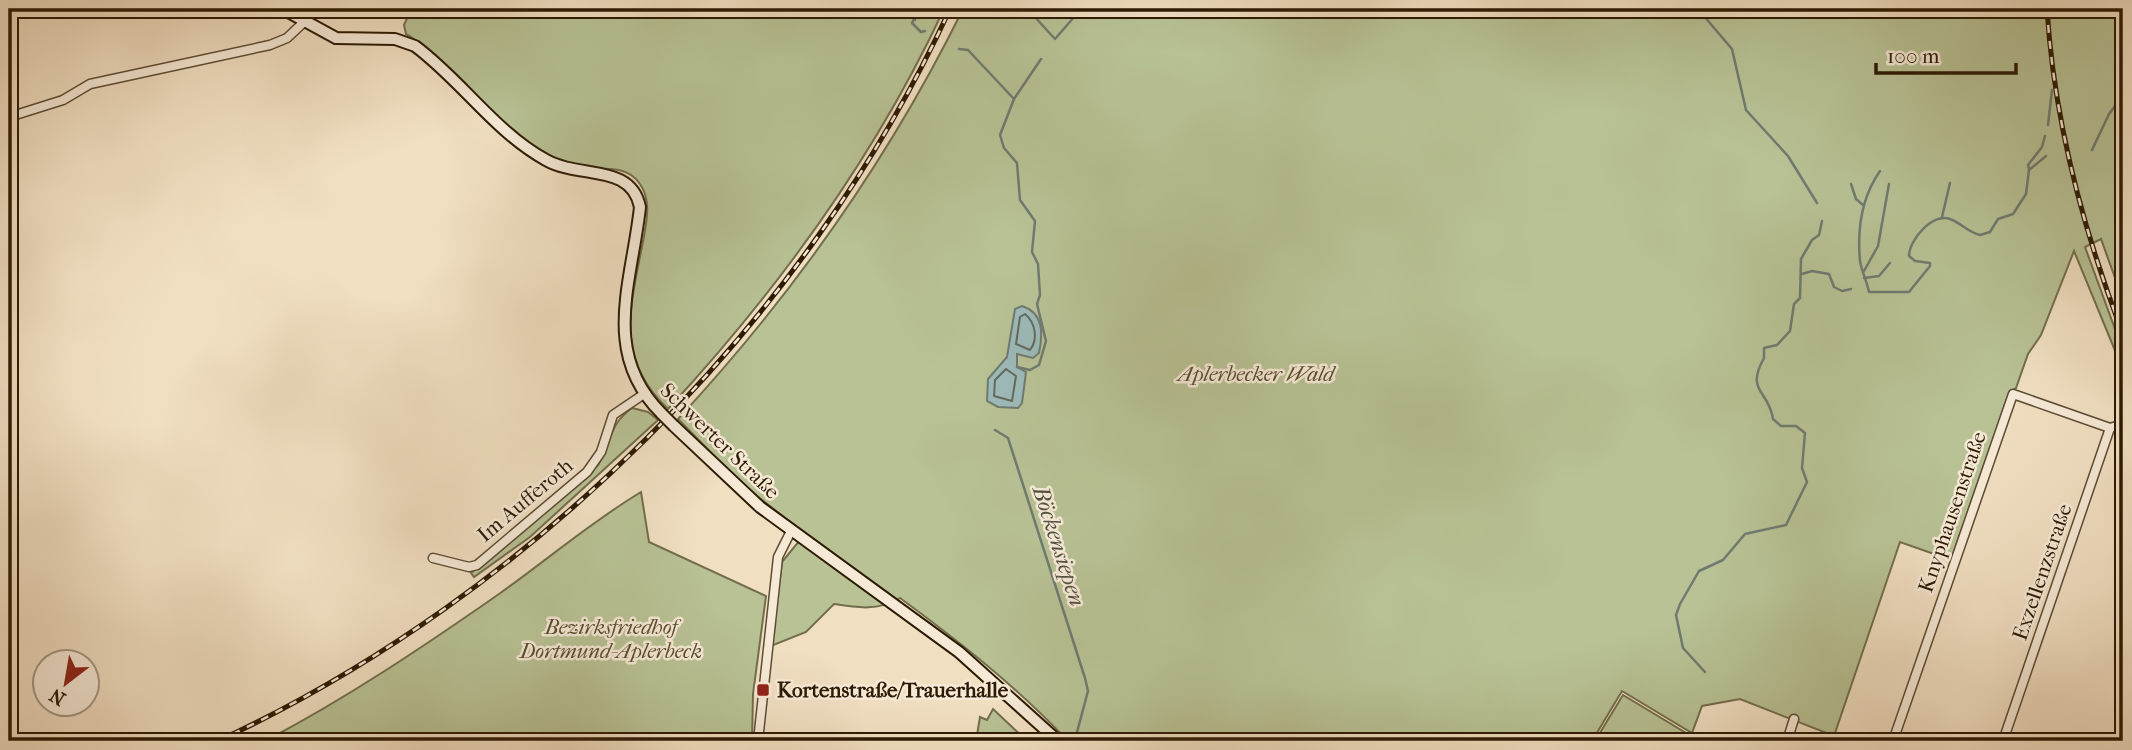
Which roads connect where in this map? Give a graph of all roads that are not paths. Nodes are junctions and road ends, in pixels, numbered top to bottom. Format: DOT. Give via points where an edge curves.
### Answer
graph roads {
  1 [pos="284,9"];
  2 [pos="304,22"];
  3 [pos="9,117"];
  4 [pos="644,394"];
  5 [pos="2123,424"];
  6 [pos="2110,428"];
  7 [pos="791,531"];
  8 [pos="433,558"];
  9 [pos="1794,719"];
  10 [pos="2123,722"];
  11 [pos="758,741"];
  12 [pos="1058,741"];
  13 [pos="1787,741"];
  14 [pos="1893,741"];
  15 [pos="2003,741"];
  16 [pos="2117,741"];
  1 -- 2 [label="street, Schwerter Straße"];
  2 -- 3 [label="street" via="287,38 270,45 90,84 63,100"];
  2 -- 4 [label="street, Schwerter Straße" via="335,38 395,40 415,47 534,153 575,172 619,178 634,189 640,206 624,336 630,367"];
  4 -- 7 [label="street, Schwerter Straße, bridge" via="738,489"];
  4 -- 8 [label="street, Im Aufferoth" via="613,415 601,452 587,472 477,565"];
  5 -- 6 [label="street"];
  6 -- 14 [label="street, Knyphausenstraße" via="2013,394"];
  6 -- 15 [label="street, Exzellenzstraße"];
  7 -- 11 [label="street" via="778,557"];
  7 -- 12 [label="street, Schwerter Straße" via="970,660"];
  9 -- 13 [label="street"];
  10 -- 16 [label="street"];
}
